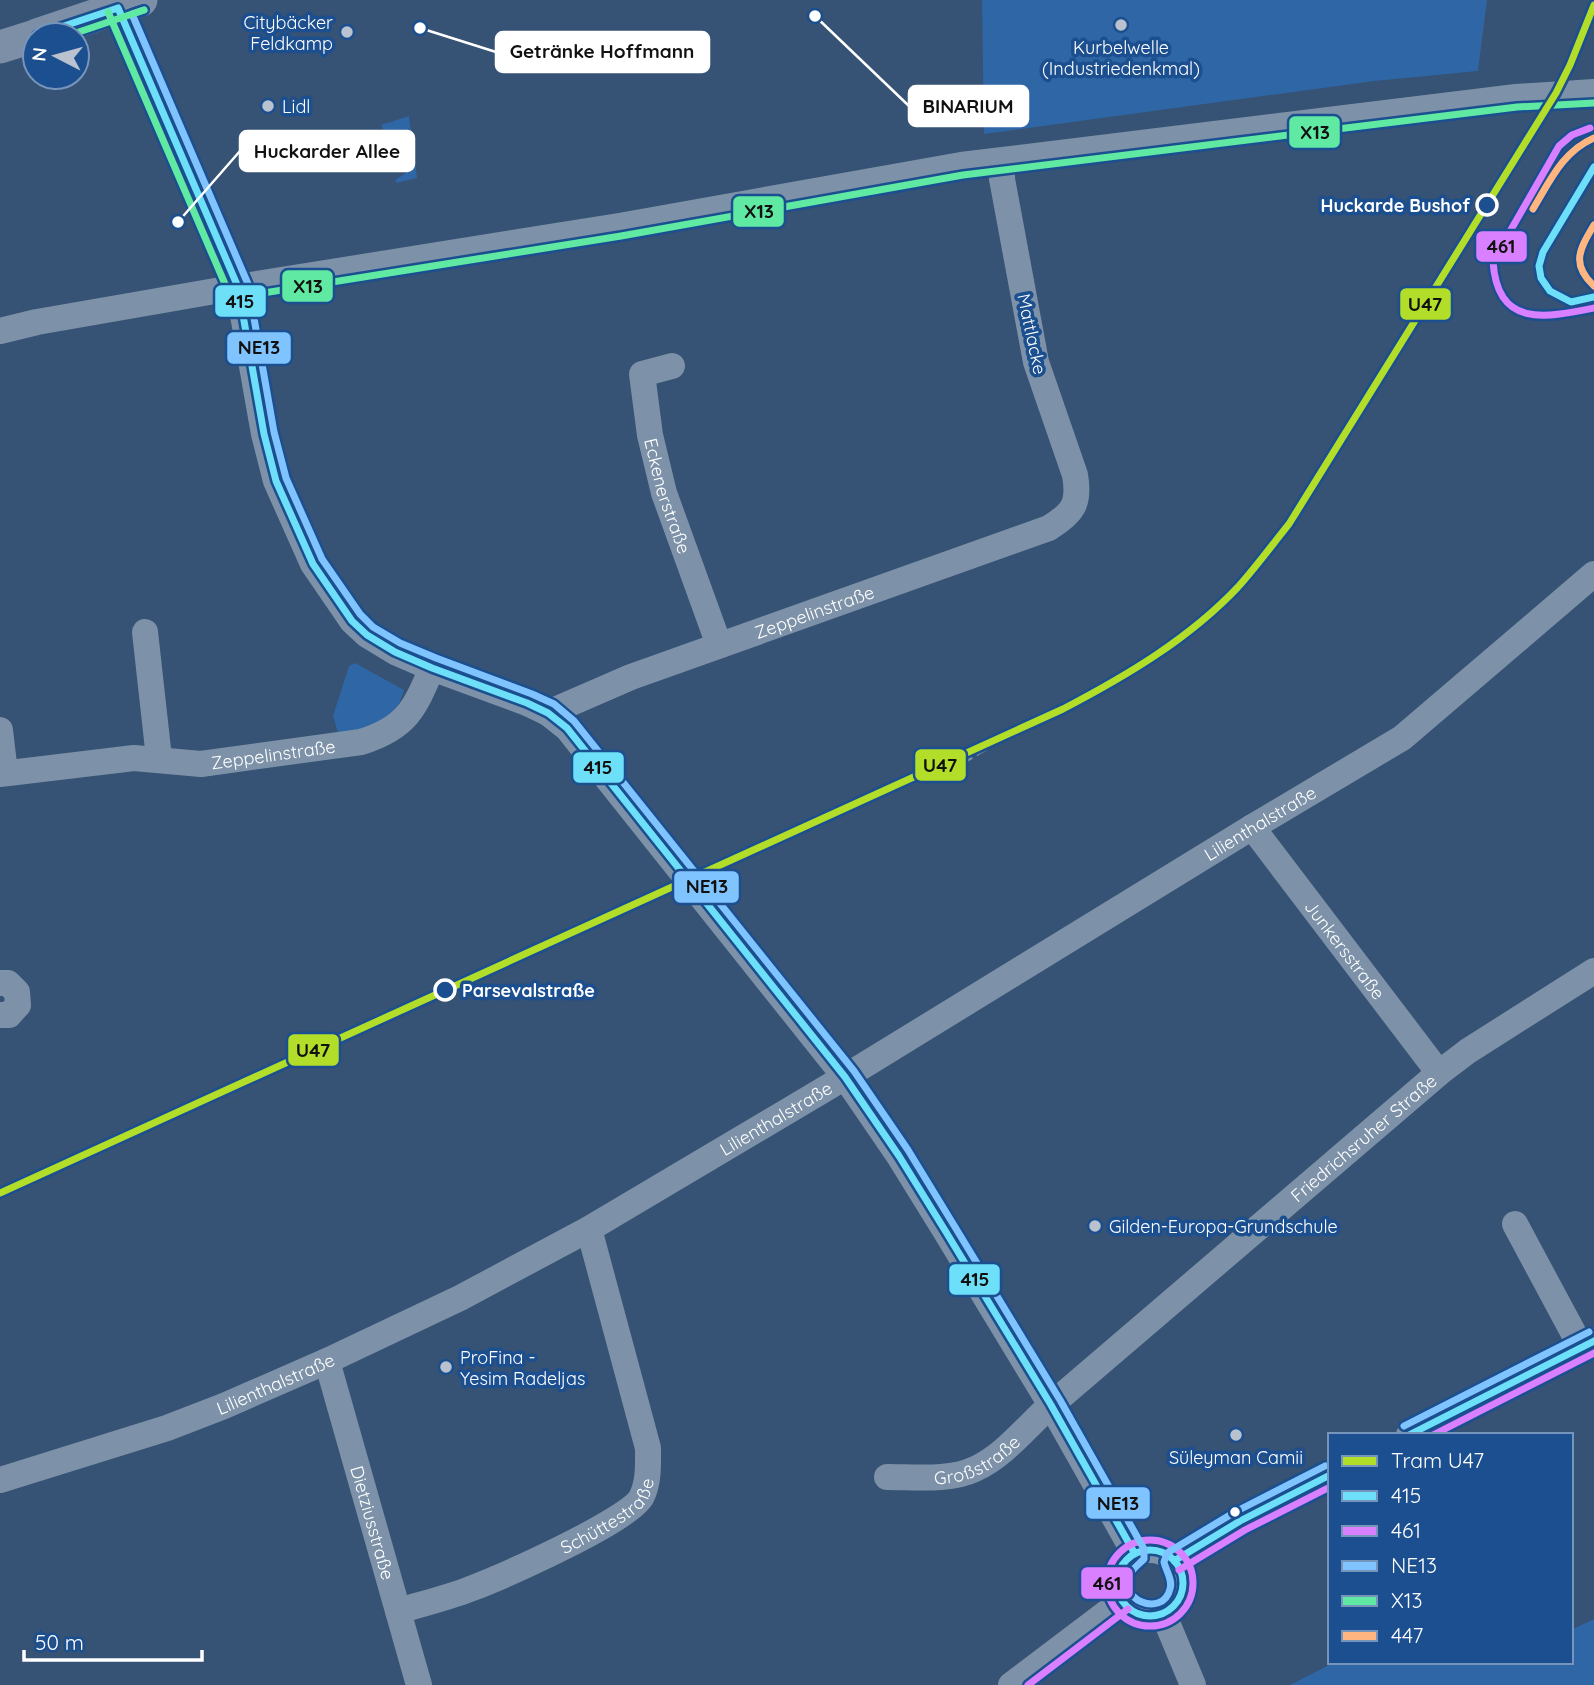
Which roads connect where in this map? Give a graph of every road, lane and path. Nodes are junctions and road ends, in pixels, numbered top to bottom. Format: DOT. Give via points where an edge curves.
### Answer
graph roads {
  1 [pos="125,3"];
  2 [pos="75,21"];
  3 [pos="21,40"];
  4 [pos="0,47"];
  5 [pos="1594,92"];
  6 [pos="1002,161"];
  7 [pos="238,287"];
  8 [pos="0,331"];
  9 [pos="672,366"];
  10 [pos="1075,504"];
  11 [pos="1594,574"];
  12 [pos="145,632"];
  13 [pos="719,645"];
  14 [pos="432,668"];
  15 [pos="548,713"];
  16 [pos="0,730"];
  17 [pos="159,758"];
  18 [pos="3,774"];
  19 [pos="1252,827"];
  20 [pos="1594,971"];
  21 [pos="0,983"];
  22 [pos="0,1015"];
  23 [pos="1439,1073"];
  24 [pos="845,1077"];
  25 [pos="1515,1224"];
  26 [pos="589,1229"];
  27 [pos="1588,1344"];
  28 [pos="327,1361"];
  29 [pos="1051,1405"];
  30 [pos="1413,1433"];
  31 [pos="1328,1476"];
  32 [pos="887,1477"];
  33 [pos="0,1480"];
  34 [pos="1135,1554"];
  35 [pos="1174,1561"];
  36 [pos="1122,1601"];
  37 [pos="398,1611"];
  38 [pos="1163,1613"];
  39 [pos="419,1685"];
  40 [pos="1011,1685"];
  41 [pos="1193,1685"];
  1 -- 2 [label="main road"];
  1 -- 7 [label="street"];
  3 -- 4 [label="main road"];
  5 -- 6 [label="street" via="1516,97"];
  6 -- 7 [label="street" via="961,164 537,240"];
  6 -- 10 [label="street, Mattlacke" via="1036,362 1075,475"];
  7 -- 8 [label="street"];
  7 -- 14 [label="street" via="276,481 313,564 367,635"];
  9 -- 13 [label="street, Eckenerstraße" via="642,374 650,435 664,493"];
  10 -- 13 [label="street, Zeppelinstraße" via="1066,518 1049,528"];
  11 -- 19 [label="street, Lilienthalstraße" via="1402,738"];
  12 -- 17 [label="street"];
  13 -- 15 [label="street, Zeppelinstraße"];
  14 -- 15 [label="street"];
  14 -- 17 [label="street, Zeppelinstraße" via="417,701 385,735 201,764"];
  15 -- 24 [label="street" via="567,728"];
  16 -- 18 [label="street, Zeppelinstraße"];
  17 -- 18 [label="street, Zeppelinstraße"];
  19 -- 23 [label="street, Junkersstraße"];
  19 -- 24 [label="street, Lilienthalstraße"];
  20 -- 23 [label="street, Friedrichsruher Straße"];
  21 -- 22 [label="street" via="8,983 17,992 18,1005 9,1015"];
  23 -- 29 [label="street, Friedrichsruher Straße"];
  24 -- 26 [label="street, Lilienthalstraße"];
  24 -- 29 [label="street" via="899,1156"];
  25 -- 27 [label="street"];
  26 -- 28 [label="street, Lilienthalstraße" via="460,1298"];
  26 -- 37 [label="street, Schüttestraße" via="648,1448 642,1498 628,1512 519,1568"];
  27 -- 30 [label="street"];
  28 -- 33 [label="street, Lilienthalstraße" via="167,1428"];
  28 -- 37 [label="street, Dietziusstraße"];
  29 -- 32 [label="street, Großstraße" via="974,1470 950,1476"];
  29 -- 34 [label="street"];
  31 -- 35 [label="street"];
  34 -- 35 [label="street" via="1156,1551"];
  34 -- 36 [label="street" via="1126,1560 1117,1580"];
  35 -- 38 [label="street" via="1183,1581 1182,1591 1178,1601"];
  36 -- 38 [label="street" via="1139,1614"];
  36 -- 40 [label="street"];
  37 -- 39 [label="street, Dietziusstraße"];
  38 -- 41 [label="street"];
}
